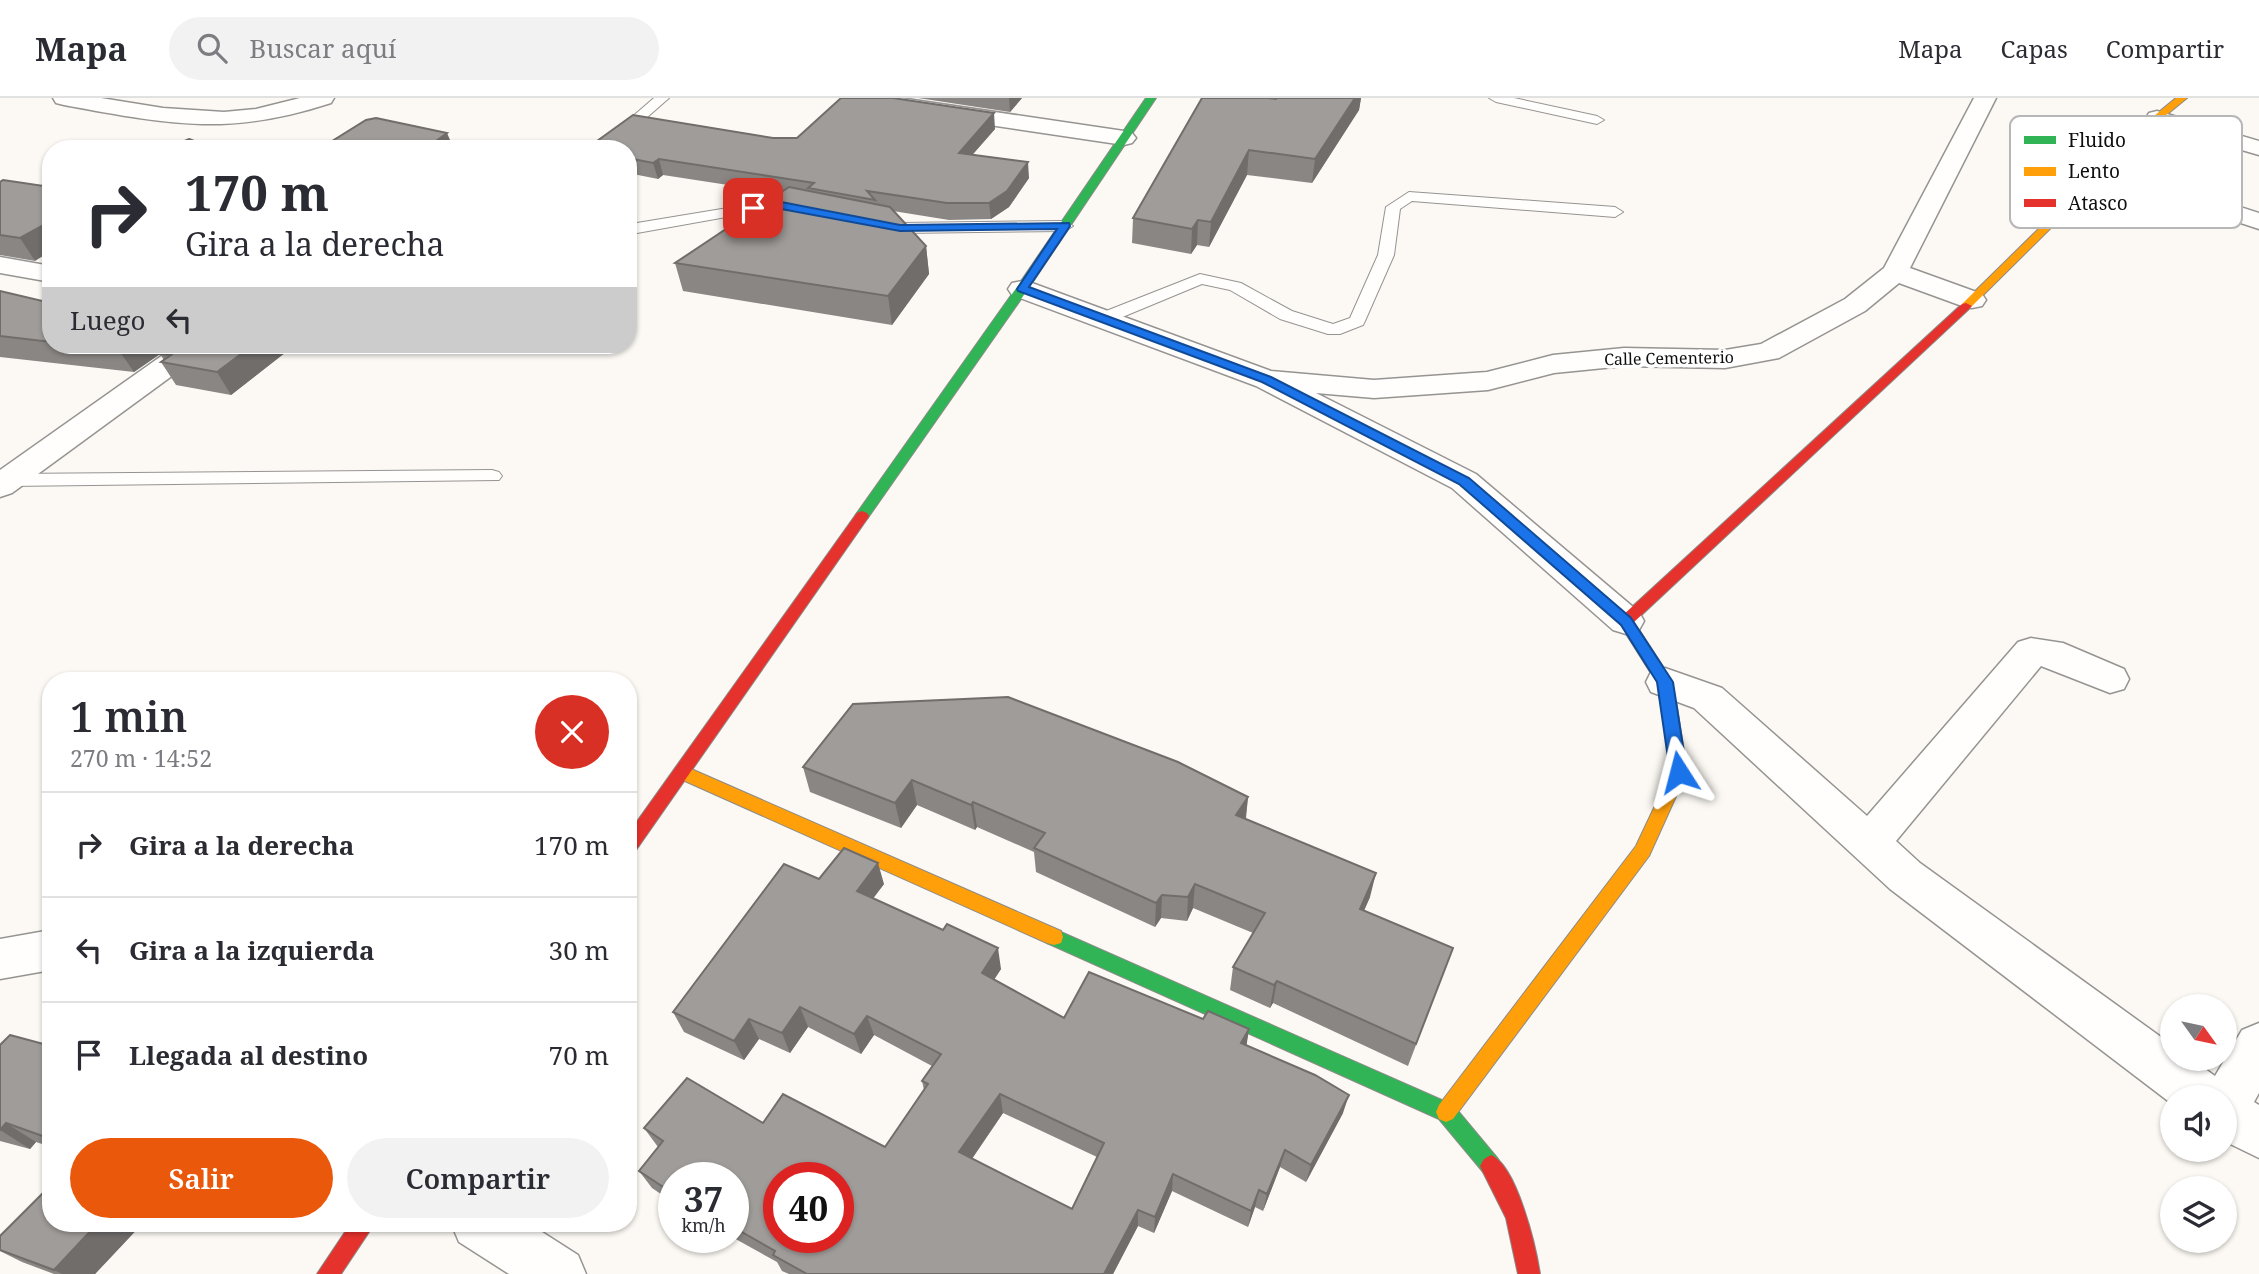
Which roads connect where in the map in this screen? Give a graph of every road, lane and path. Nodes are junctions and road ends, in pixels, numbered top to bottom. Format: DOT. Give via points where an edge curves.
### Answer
graph roads {
  1 [pos="64,98"];
  2 [pos="323,98"];
  3 [pos="662,98"];
  4 [pos="855,98"];
  5 [pos="1151,98"];
  6 [pos="1496,98"];
  7 [pos="1985,98"];
  8 [pos="2182,98"];
  9 [pos="2160,116"];
  10 [pos="1597,120"];
  11 [pos="1124,138"];
  12 [pos="613,140"];
  13 [pos="2242,143"];
  14 [pos="2259,148"];
  15 [pos="801,209"];
  16 [pos="1615,212"];
  17 [pos="2242,215"];
  18 [pos="863,221"];
  19 [pos="2259,221"];
  20 [pos="1065,226"];
  21 [pos="637,228"];
  22 [pos="2045,228"];
  23 [pos="0,265"];
  24 [pos="42,272"];
  25 [pos="1895,272"];
  26 [pos="1022,289"];
  27 [pos="1972,300"];
  28 [pos="1102,319"];
  29 [pos="184,354"];
  30 [pos="1267,380"];
  31 [pos="492,476"];
  32 [pos="5,483"];
  33 [pos="1626,621"];
  34 [pos="2110,679"];
  35 [pos="1665,682"];
  36 [pos="682,772"];
  37 [pos="637,835"];
  38 [pos="1868,843"];
  39 [pos="42,951"];
  40 [pos="0,958"];
  41 [pos="2259,1046"];
  42 [pos="2187,1085"];
  43 [pos="2237,1085"];
  44 [pos="1446,1112"];
  45 [pos="2237,1120"];
  46 [pos="2259,1133"];
  47 [pos="358,1232"];
  48 [pos="492,1232"];
  49 [pos="328,1274"];
  50 [pos="559,1274"];
  51 [pos="1530,1274"];
  1 -- 2 [label="street" via="208,120 271,113"];
  3 -- 12 [label="lane"];
  4 -- 11 [label="street"];
  5 -- 11 [label="street"];
  6 -- 10 [label="lane"];
  7 -- 25 [label="street, Calle Cementerio"];
  8 -- 9 [label="street"];
  11 -- 20 [label="street"];
  13 -- 14 [label="street"];
  15 -- 21 [label="lane" via="776,204"];
  16 -- 28 [label="lane" via="1409,196 1393,207 1386,255 1357,321 1334,330 1286,315 1236,286 1200,279"];
  17 -- 19 [label="street"];
  18 -- 20 [label="lane" via="900,228"];
  20 -- 26 [label="street"];
  22 -- 27 [label="street"];
  23 -- 24 [label="street"];
  25 -- 27 [label="street"];
  25 -- 30 [label="street, Calle Cementerio" via="1855,305 1786,345 1748,357 1624,357 1553,364 1488,381 1374,389"];
  26 -- 28 [label="street"];
  26 -- 36 [label="street"];
  27 -- 33 [label="street"];
  28 -- 30 [label="street"];
  29 -- 32 [label="street"];
  30 -- 33 [label="street" via="1464,481"];
  31 -- 32 [label="lane"];
  33 -- 35 [label="street"];
  34 -- 38 [label="street" via="2050,653 2031,652"];
  35 -- 38 [label="street" via="1708,698"];
  35 -- 44 [label="street" via="1679,772 1643,851"];
  36 -- 37 [label="street"];
  36 -- 44 [label="street"];
  38 -- 42 [label="street" via="1905,876"];
  39 -- 40 [label="street"];
  41 -- 43 [label="street"];
  44 -- 51 [label="street" via="1500,1176 1518,1215"];
  45 -- 46 [label="street"];
  47 -- 49 [label="street"];
  48 -- 50 [label="street"];
}
